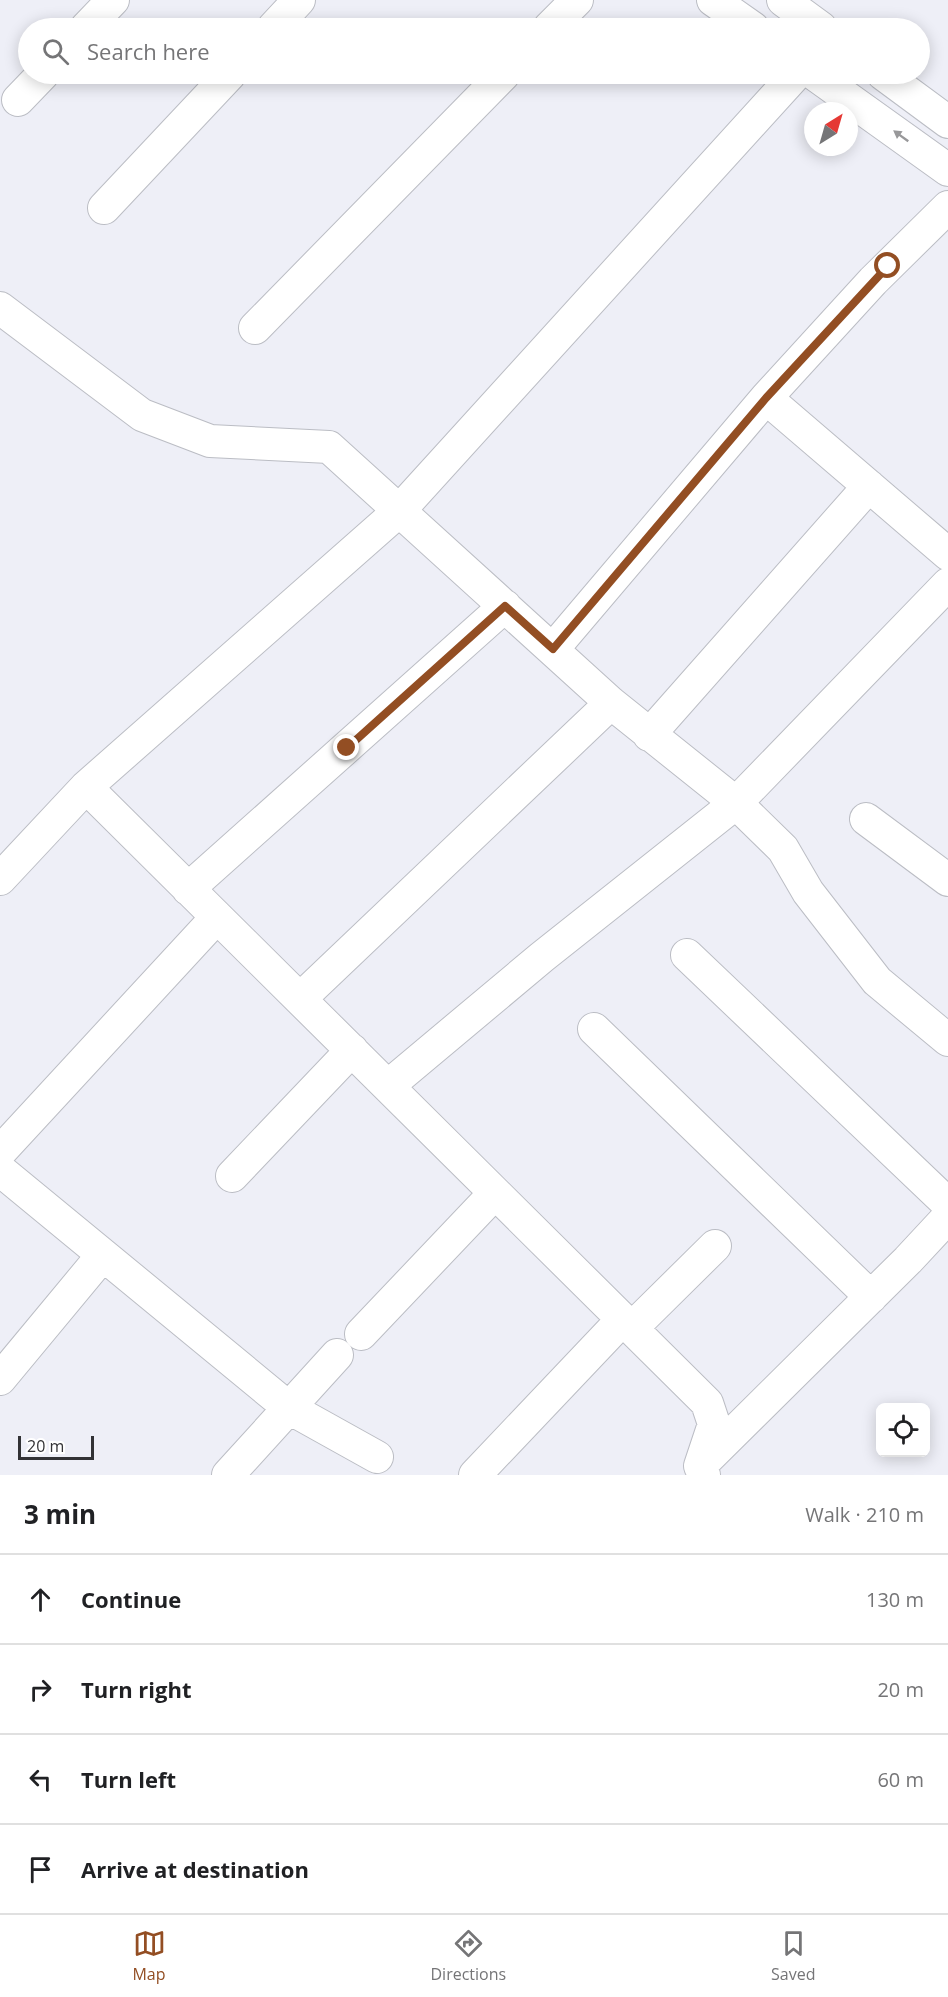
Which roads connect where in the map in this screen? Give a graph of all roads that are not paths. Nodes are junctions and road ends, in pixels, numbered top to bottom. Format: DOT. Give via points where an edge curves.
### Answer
graph roads {
  1 [pos="113,0"];
  2 [pos="299,0"];
  3 [pos="577,0"];
  4 [pos="713,0"];
  5 [pos="783,0"];
  6 [pos="96,18"];
  7 [pos="282,18"];
  8 [pos="559,18"];
  9 [pos="739,18"];
  10 [pos="807,18"];
  11 [pos="33,84"];
  12 [pos="221,84"];
  13 [pos="494,84"];
  14 [pos="787,84"];
  15 [pos="828,84"];
  16 [pos="897,84"];
  17 [pos="18,100"];
  18 [pos="948,122"];
  19 [pos="948,170"];
  20 [pos="948,207"];
  21 [pos="104,208"];
  22 [pos="0,308"];
  23 [pos="255,328"];
  24 [pos="766,398"];
  25 [pos="869,486"];
  26 [pos="399,512"];
  27 [pos="948,554"];
  28 [pos="948,584"];
  29 [pos="505,606"];
  30 [pos="553,649"];
  31 [pos="611,703"];
  32 [pos="649,735"];
  33 [pos="86,787"];
  34 [pos="736,803"];
  35 [pos="866,819"];
  36 [pos="0,879"];
  37 [pos="948,880"];
  38 [pos="188,890"];
  39 [pos="217,917"];
  40 [pos="687,955"];
  41 [pos="300,999"];
  42 [pos="594,1029"];
  43 [pos="948,1040"];
  44 [pos="352,1050"];
  45 [pos="388,1086"];
  46 [pos="0,1152"];
  47 [pos="0,1170"];
  48 [pos="232,1176"];
  49 [pos="495,1193"];
  50 [pos="948,1204"];
  51 [pos="948,1217"];
  52 [pos="715,1246"];
  53 [pos="102,1256"];
  54 [pos="871,1296"];
  55 [pos="627,1323"];
  56 [pos="360,1334"];
  57 [pos="337,1355"];
  58 [pos="0,1379"];
  59 [pos="288,1408"];
  60 [pos="377,1457"];
  61 [pos="702,1470"];
  62 [pos="228,1475"];
  63 [pos="474,1475"];
  1 -- 6 [label="street"];
  2 -- 7 [label="street"];
  3 -- 8 [label="street"];
  4 -- 9 [label="street"];
  5 -- 10 [label="street"];
  11 -- 17 [label="street"];
  12 -- 21 [label="street"];
  13 -- 23 [label="street"];
  14 -- 26 [label="street"];
  19 -- 15 [label="street, one-way"];
  16 -- 18 [label="street"];
  20 -- 24 [label="street" via="873,281"];
  22 -- 26 [label="street" via="142,415 210,441 329,447"];
  24 -- 25 [label="street"];
  24 -- 30 [label="street"];
  25 -- 27 [label="street"];
  25 -- 32 [label="street"];
  26 -- 29 [label="street"];
  26 -- 33 [label="street"];
  28 -- 34 [label="street"];
  29 -- 30 [label="street"];
  29 -- 38 [label="street"];
  30 -- 31 [label="street"];
  31 -- 32 [label="street"];
  31 -- 41 [label="street"];
  32 -- 34 [label="street"];
  33 -- 36 [label="street"];
  33 -- 38 [label="street"];
  34 -- 43 [label="street" via="783,849 808,892 877,981"];
  34 -- 45 [label="street"];
  35 -- 37 [label="street"];
  38 -- 39 [label="street"];
  39 -- 41 [label="street"];
  39 -- 46 [label="street"];
  40 -- 50 [label="street"];
  41 -- 44 [label="street"];
  42 -- 54 [label="street"];
  44 -- 45 [label="street"];
  44 -- 48 [label="street"];
  45 -- 49 [label="street"];
  47 -- 53 [label="street"];
  49 -- 55 [label="street"];
  49 -- 56 [label="street"];
  51 -- 54 [label="street"];
  52 -- 55 [label="street"];
  53 -- 58 [label="street"];
  53 -- 59 [label="street"];
  54 -- 61 [label="street"];
  55 -- 61 [label="street" via="708,1403 714,1424"];
  55 -- 63 [label="street"];
  57 -- 59 [label="street"];
  59 -- 60 [label="street"];
  59 -- 62 [label="street"];
}
